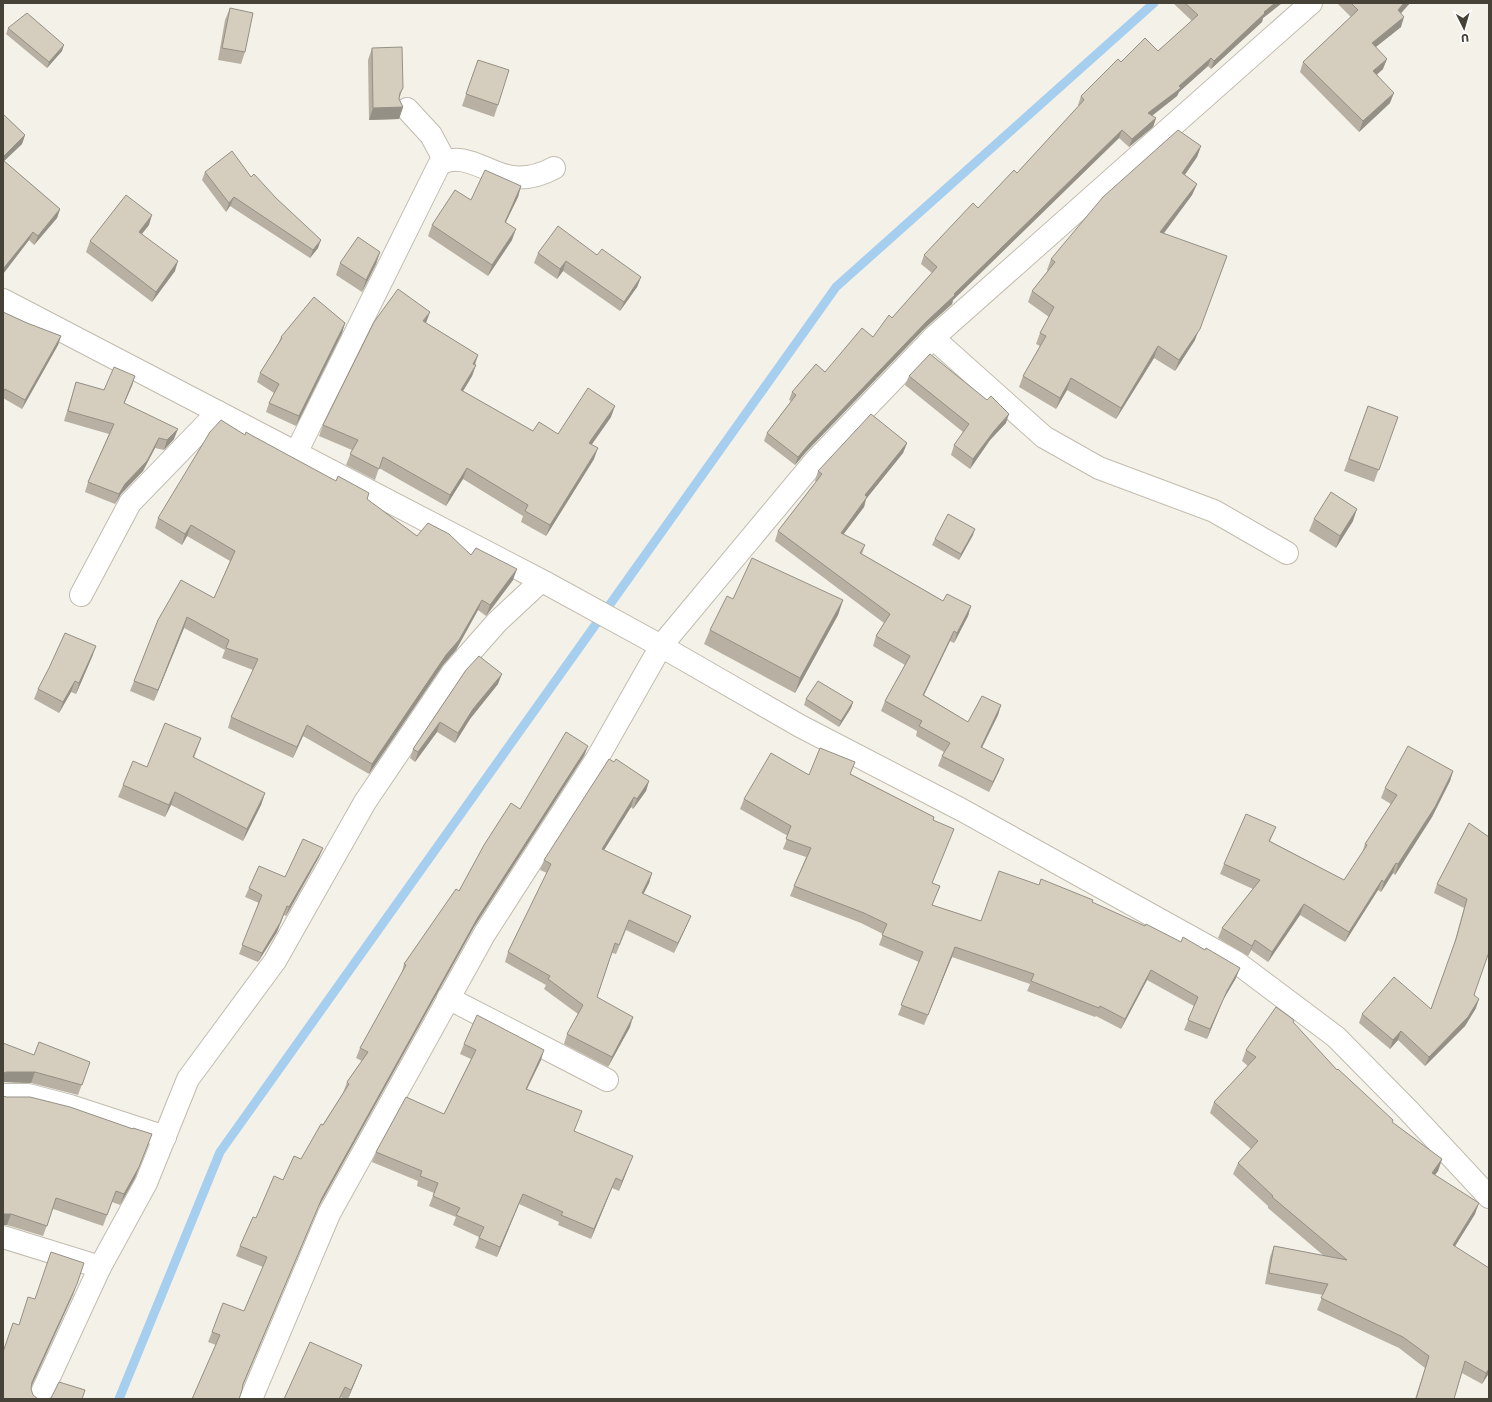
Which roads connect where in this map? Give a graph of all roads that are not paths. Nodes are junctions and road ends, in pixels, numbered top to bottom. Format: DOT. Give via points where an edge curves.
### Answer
graph roads {
  1 [pos="1310,3"];
  2 [pos="407,109"];
  3 [pos="445,160"];
  4 [pos="554,168"];
  5 [pos="3,300"];
  6 [pos="933,338"];
  7 [pos="218,412"];
  8 [pos="296,453"];
  9 [pos="1287,553"];
  10 [pos="543,582"];
  11 [pos="81,595"];
  12 [pos="661,646"];
  13 [pos="448,998"];
  14 [pos="607,1080"];
  15 [pos="3,1095"];
  16 [pos="166,1133"];
  17 [pos="1489,1197"];
  18 [pos="3,1237"];
  19 [pos="100,1267"];
  20 [pos="39,1399"];
  21 [pos="251,1399"];
  1 -- 6 [label="street"];
  2 -- 3 [label="street" via="431,135"];
  3 -- 4 [label="street" via="462,160 511,177 532,177"];
  3 -- 8 [label="street" via="440,165"];
  5 -- 7 [label="street"];
  6 -- 9 [label="street" via="1044,437 1099,468 1214,511"];
  6 -- 12 [label="street" via="815,461"];
  7 -- 8 [label="street"];
  7 -- 11 [label="street" via="130,503"];
  8 -- 10 [label="street"];
  10 -- 12 [label="street"];
  10 -- 16 [label="street" via="498,622 453,672 365,802 275,961 188,1079"];
  12 -- 13 [label="street" via="598,757 485,933"];
  12 -- 17 [label="street" via="800,726 962,810 1236,962 1336,1037"];
  13 -- 14 [label="street"];
  13 -- 21 [label="street" via="329,1214"];
  15 -- 16 [label="street" via="35,1096"];
  16 -- 19 [label="street" via="146,1183"];
  18 -- 19 [label="street"];
  19 -- 20 [label="street"];
}
